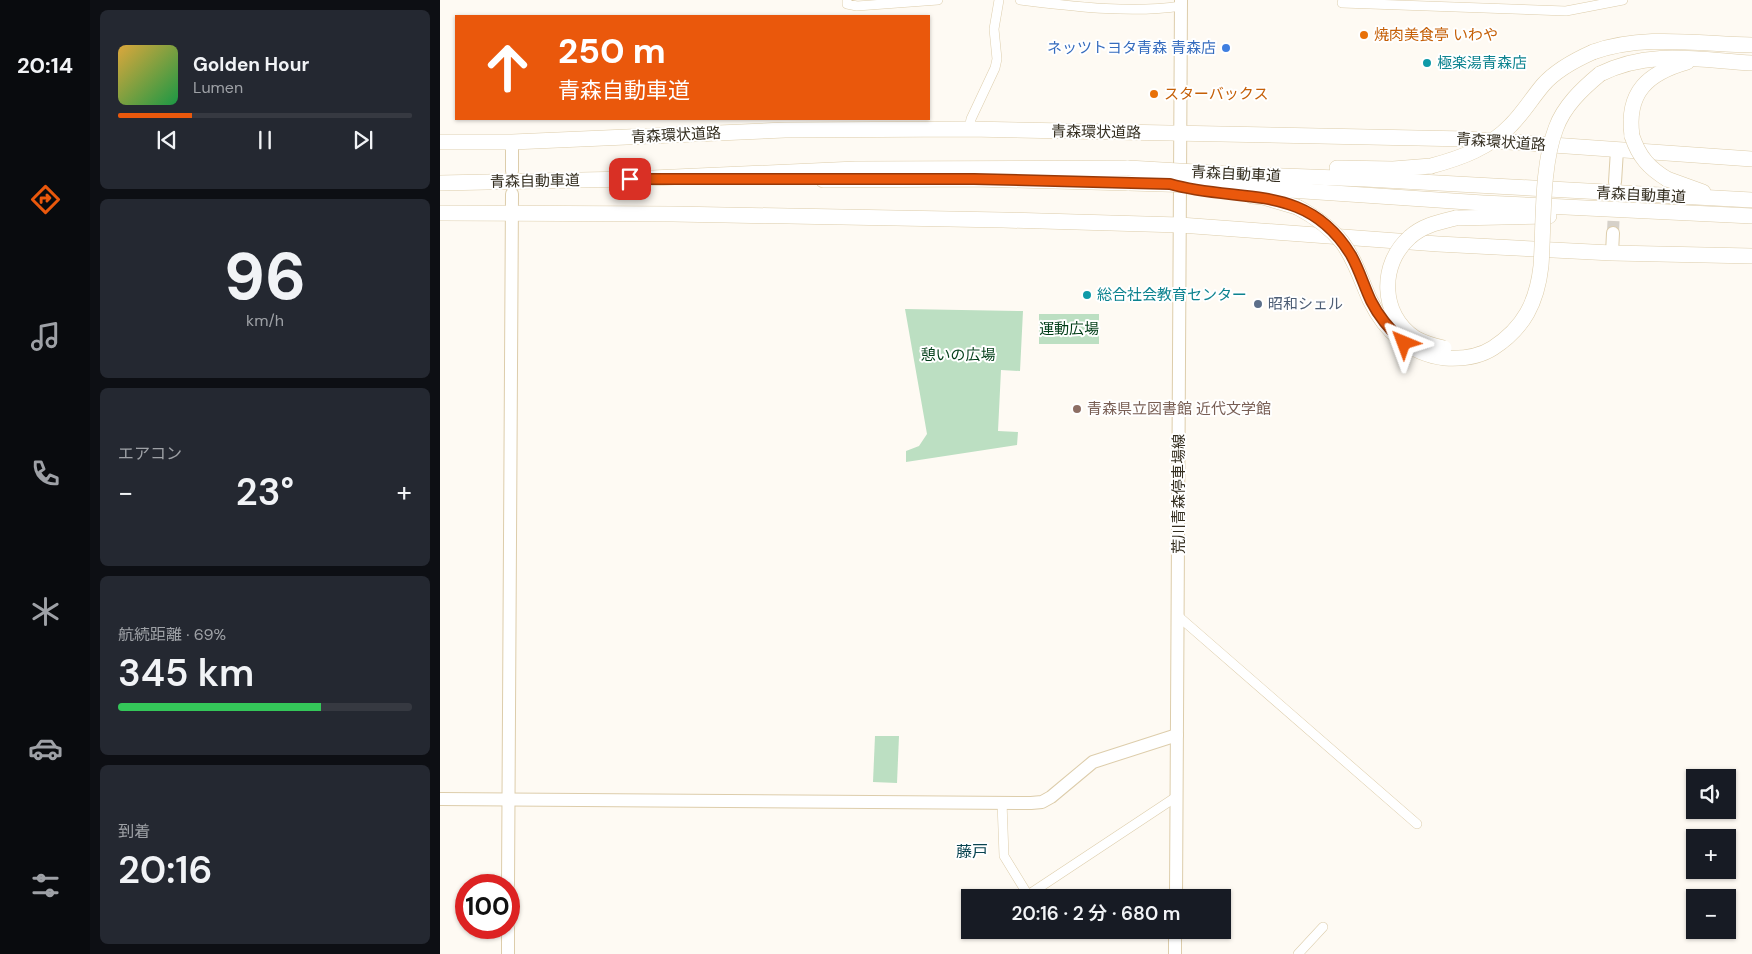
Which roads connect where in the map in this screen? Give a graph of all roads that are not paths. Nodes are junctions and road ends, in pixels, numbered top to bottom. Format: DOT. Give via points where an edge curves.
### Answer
graph roads {
  1 [pos="847,0"];
  2 [pos="938,0"];
  3 [pos="999,0"];
  4 [pos="1020,0"];
  5 [pos="1343,0"];
  6 [pos="1623,0"];
  7 [pos="901,2"];
  8 [pos="1604,2"];
  9 [pos="1181,3"];
  10 [pos="1485,4"];
  11 [pos="1752,46"];
  12 [pos="1696,60"];
  13 [pos="1752,63"];
  14 [pos="1596,64"];
  15 [pos="969,129"];
  16 [pos="1181,134"];
  17 [pos="440,142"];
  18 [pos="512,142"];
  19 [pos="1617,150"];
  20 [pos="1752,159"];
  21 [pos="512,171"];
  22 [pos="630,179"];
  23 [pos="1230,180"];
  24 [pos="1615,182"];
  25 [pos="440,183"];
  26 [pos="512,194"];
  27 [pos="1734,200"];
  28 [pos="1752,200"];
  29 [pos="513,212"];
  30 [pos="440,213"];
  31 [pos="1728,215"];
  32 [pos="1752,216"];
  33 [pos="1180,225"];
  34 [pos="1613,233"];
  35 [pos="1612,252"];
  36 [pos="1752,256"];
  37 [pos="1178,616"];
  38 [pos="1177,735"];
  39 [pos="1176,797"];
  40 [pos="440,799"];
  41 [pos="509,800"];
  42 [pos="1002,802"];
  43 [pos="1417,824"];
  44 [pos="508,874"];
  45 [pos="1176,889"];
  46 [pos="1322,927"];
  47 [pos="508,939"];
  48 [pos="1175,939"];
  49 [pos="508,954"];
  50 [pos="1175,954"];
  51 [pos="1298,954"];
  1 -- 7 [label="street" via="847,4 857,6"];
  2 -- 7 [label="street"];
  3 -- 15 [label="street" via="994,29 995,68"];
  4 -- 9 [label="street" via="1109,8 1167,8"];
  5 -- 10 [label="street" via="1342,3"];
  6 -- 8 [label="street"];
  8 -- 10 [label="street" via="1566,10"];
  9 -- 16 [label="street, 荒川青森停車場線"];
  11 -- 14 [label="highway" via="1712,44 1652,48"];
  12 -- 13 [label="highway"];
  12 -- 14 [label="highway" via="1669,57 1615,66"];
  12 -- 27 [label="highway, bridge" via="1668,67 1638,92 1632,107 1632,136 1643,160 1667,179"];
  14 -- 23 [label="highway, bridge" via="1576,59 1544,84 1511,125 1460,158 1430,166"];
  14 -- 23 [label="highway, bridge" via="1556,127 1549,152 1541,266 1528,313 1506,340 1471,357 1437,357 1404,343 1380,318 1352,257 1323,222 1297,207 1262,197"];
  14 -- 31 [label="highway, bridge" via="1560,99 1547,124 1536,176 1530,282 1517,314 1494,337 1463,348 1446,349 1430,345 1414,338 1402,327 1388,300 1390,266 1410,237 1436,222 1456,218 1591,215"];
  15 -- 16 [label="highway, 青森環状道路"];
  15 -- 18 [label="highway, 青森環状道路" via="786,130"];
  16 -- 19 [label="highway, 青森環状道路" via="1458,139"];
  16 -- 33 [label="street, 荒川青森停車場線"];
  17 -- 18 [label="highway, 青森環状道路"];
  18 -- 21 [label="street"];
  19 -- 20 [label="highway, 青森環状道路"];
  19 -- 24 [label="street"];
  22 -- 23 [label="highway, 青森自動車道, bridge" via="974,179 1170,184"];
  22 -- 23 [label="highway, 青森自動車道, bridge" via="856,169 1135,168"];
  22 -- 25 [label="highway, 青森自動車道"];
  23 -- 27 [label="highway, 青森自動車道" via="1365,179"];
  23 -- 31 [label="highway, 青森自動車道" via="1483,203"];
  26 -- 29 [label="street"];
  27 -- 28 [label="highway, 青森自動車道"];
  29 -- 30 [label="highway"];
  29 -- 33 [label="highway"];
  29 -- 41 [label="street"];
  31 -- 32 [label="highway, 青森自動車道"];
  33 -- 35 [label="highway" via="1438,244"];
  33 -- 37 [label="street, 荒川青森停車場線"];
  34 -- 35 [label="street"];
  35 -- 36 [label="highway"];
  37 -- 38 [label="street, 荒川青森停車場線"];
  37 -- 43 [label="street"];
  38 -- 39 [label="street, 荒川青森停車場線"];
  38 -- 42 [label="street" via="1093,762 1042,802"];
  39 -- 42 [label="street" via="1028,895 1004,856"];
  39 -- 45 [label="street, 荒川青森停車場線"];
  40 -- 41 [label="street"];
  41 -- 42 [label="street"];
  41 -- 44 [label="street"];
  46 -- 51 [label="street"];
  47 -- 49 [label="street"];
  48 -- 50 [label="street"];
}
